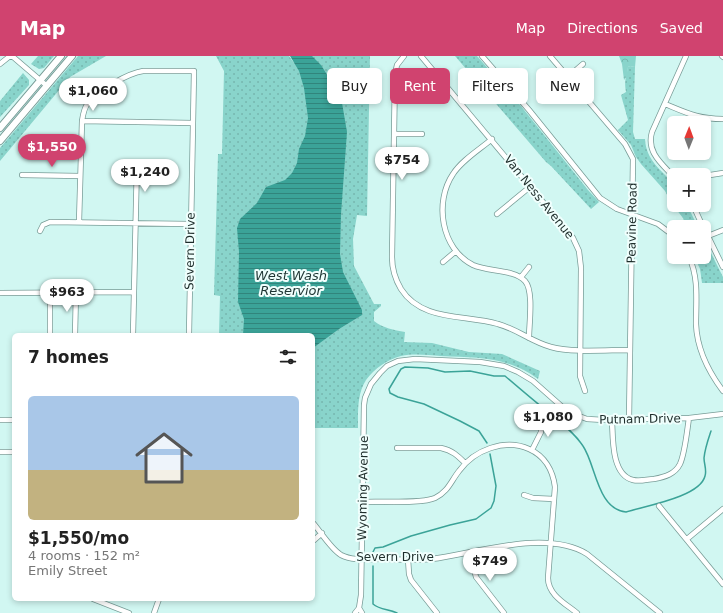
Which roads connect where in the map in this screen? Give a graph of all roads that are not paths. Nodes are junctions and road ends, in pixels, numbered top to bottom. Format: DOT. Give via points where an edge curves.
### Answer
graph roads {
  1 [pos="11,56"];
  2 [pos="61,56"];
  3 [pos="72,56"];
  4 [pos="404,56"];
  5 [pos="421,56"];
  6 [pos="482,56"];
  7 [pos="550,56"];
  8 [pos="686,56"];
  9 [pos="0,64"];
  10 [pos="583,64"];
  11 [pos="560,68"];
  12 [pos="578,68"];
  13 [pos="41,80"];
  14 [pos="47,86"];
  15 [pos="591,104"];
  16 [pos="665,104"];
  17 [pos="723,119"];
  18 [pos="82,121"];
  19 [pos="193,123"];
  20 [pos="0,128"];
  21 [pos="394,134"];
  22 [pos="422,134"];
  23 [pos="492,139"];
  24 [pos="0,141"];
  25 [pos="137,162"];
  26 [pos="667,169"];
  27 [pos="723,173"];
  28 [pos="711,175"];
  29 [pos="22,176"];
  30 [pos="80,176"];
  31 [pos="531,186"];
  32 [pos="497,214"];
  33 [pos="632,214"];
  34 [pos="79,222"];
  35 [pos="136,224"];
  36 [pos="190,224"];
  37 [pos="723,230"];
  38 [pos="40,231"];
  39 [pos="667,231"];
  40 [pos="711,235"];
  41 [pos="711,242"];
  42 [pos="456,251"];
  43 [pos="443,262"];
  44 [pos="692,264"];
  45 [pos="723,266"];
  46 [pos="529,267"];
  47 [pos="521,277"];
  48 [pos="50,292"];
  49 [pos="76,292"];
  50 [pos="133,292"];
  51 [pos="0,293"];
  52 [pos="50,333"];
  53 [pos="75,333"];
  54 [pos="133,333"];
  55 [pos="189,333"];
  56 [pos="529,338"];
  57 [pos="580,350"];
  58 [pos="630,350"];
  59 [pos="386,368"];
  60 [pos="585,391"];
  61 [pos="723,391"];
  62 [pos="723,414"];
  63 [pos="689,418"];
  64 [pos="0,420"];
  65 [pos="12,420"];
  66 [pos="542,420"];
  67 [pos="612,420"];
  68 [pos="628,420"];
  69 [pos="397,448"];
  70 [pos="532,450"];
  71 [pos="0,452"];
  72 [pos="12,452"];
  73 [pos="465,463"];
  74 [pos="524,495"];
  75 [pos="554,499"];
  76 [pos="363,502"];
  77 [pos="659,506"];
  78 [pos="723,509"];
  79 [pos="315,524"];
  80 [pos="322,533"];
  81 [pos="315,539"];
  82 [pos="687,539"];
  83 [pos="551,544"];
  84 [pos="470,552"];
  85 [pos="362,559"];
  86 [pos="408,560"];
  87 [pos="723,584"];
  88 [pos="98,601"];
  89 [pos="158,601"];
  90 [pos="359,608"];
  91 [pos="129,613"];
  92 [pos="154,613"];
  93 [pos="355,613"];
  94 [pos="362,613"];
  95 [pos="437,613"];
  96 [pos="504,613"];
  97 [pos="577,613"];
  98 [pos="660,613"];
  1 -- 9 [label="street"];
  1 -- 13 [label="street"];
  2 -- 13 [label="main road"];
  3 -- 14 [label="main road"];
  4 -- 21 [label="street" via="397,65 395,74"];
  5 -- 23 [label="street, Van Ness Avenue"];
  6 -- 33 [label="street" via="595,193 610,205"];
  7 -- 11 [label="street, Peavine Road"];
  8 -- 16 [label="street"];
  10 -- 12 [label="street"];
  13 -- 14 [label="street"];
  13 -- 20 [label="main road"];
  14 -- 24 [label="main road"];
  15 -- 33 [label="street, Peavine Road" via="631,154"];
  16 -- 17 [label="street" via="695,116"];
  16 -- 26 [label="street" via="652,132 650,145 653,154"];
  18 -- 19 [label="street"];
  18 -- 19 [label="street, Severn Drive" via="85,109 92,99 130,74 143,70 194,71"];
  18 -- 30 [label="street"];
  19 -- 36 [label="street, Severn Drive"];
  21 -- 22 [label="street"];
  21 -- 56 [label="street" via="392,264 396,279 404,292 418,306 432,312 499,324"];
  23 -- 31 [label="street, Van Ness Avenue"];
  23 -- 42 [label="street" via="457,169 450,178 446,190 443,204 444,226"];
  25 -- 35 [label="street"];
  27 -- 28 [label="street"];
  29 -- 30 [label="street"];
  30 -- 34 [label="street"];
  31 -- 32 [label="street"];
  31 -- 57 [label="street, Van Ness Avenue" via="570,233 579,251 582,268"];
  33 -- 39 [label="street" via="658,224"];
  33 -- 58 [label="street, Peavine Road"];
  34 -- 35 [label="street"];
  34 -- 38 [label="street" via="50,222 43,225"];
  35 -- 36 [label="street"];
  35 -- 50 [label="street"];
  36 -- 55 [label="street, Severn Drive"];
  37 -- 40 [label="street"];
  41 -- 45 [label="street"];
  42 -- 43 [label="street"];
  42 -- 47 [label="street" via="478,267"];
  44 -- 61 [label="street" via="696,282 698,343 707,368"];
  46 -- 47 [label="street"];
  47 -- 56 [label="street" via="528,285 530,293"];
  48 -- 49 [label="street"];
  48 -- 51 [label="street"];
  48 -- 52 [label="street"];
  49 -- 50 [label="street"];
  49 -- 53 [label="street"];
  50 -- 54 [label="street"];
  56 -- 57 [label="street" via="550,347"];
  57 -- 58 [label="street"];
  57 -- 60 [label="street, Van Ness Avenue" via="580,376"];
  58 -- 68 [label="street, Peavine Road"];
  59 -- 67 [label="street, Putnam Drive" via="409,359 497,364 529,378 572,414 587,419"];
  59 -- 76 [label="street, Wyoming Avenue" via="371,384 365,398"];
  62 -- 63 [label="street, Putnam Drive"];
  63 -- 67 [label="street" via="682,459 676,469 663,477 638,481 625,477 618,468 613,445"];
  63 -- 68 [label="street, Putnam Drive"];
  64 -- 65 [label="street"];
  66 -- 70 [label="street" via="541,432"];
  67 -- 68 [label="street, Putnam Drive"];
  69 -- 73 [label="street" via="446,449 457,454"];
  70 -- 73 [label="street" via="513,445 497,446"];
  70 -- 75 [label="street" via="545,461 552,472"];
  71 -- 72 [label="street"];
  73 -- 76 [label="street" via="445,491 435,498 424,501"];
  74 -- 75 [label="street"];
  75 -- 83 [label="street"];
  76 -- 85 [label="street, Wyoming Avenue"];
  77 -- 82 [label="street"];
  78 -- 82 [label="street"];
  79 -- 80 [label="street, Severn Drive"];
  80 -- 81 [label="street"];
  80 -- 85 [label="street, Severn Drive" via="342,555"];
  82 -- 87 [label="street"];
  83 -- 84 [label="street, Severn Drive" via="526,543"];
  83 -- 97 [label="street" via="549,586 554,594"];
  83 -- 98 [label="street, Severn Drive" via="574,547 587,554"];
  84 -- 86 [label="street, Severn Drive" via="432,559"];
  84 -- 96 [label="street" via="476,577"];
  85 -- 86 [label="street, Severn Drive"];
  85 -- 90 [label="street, Wyoming Avenue"];
  86 -- 95 [label="street" via="411,580"];
  88 -- 91 [label="street"];
  89 -- 92 [label="street"];
  90 -- 93 [label="street"];
  90 -- 94 [label="street"];
}
